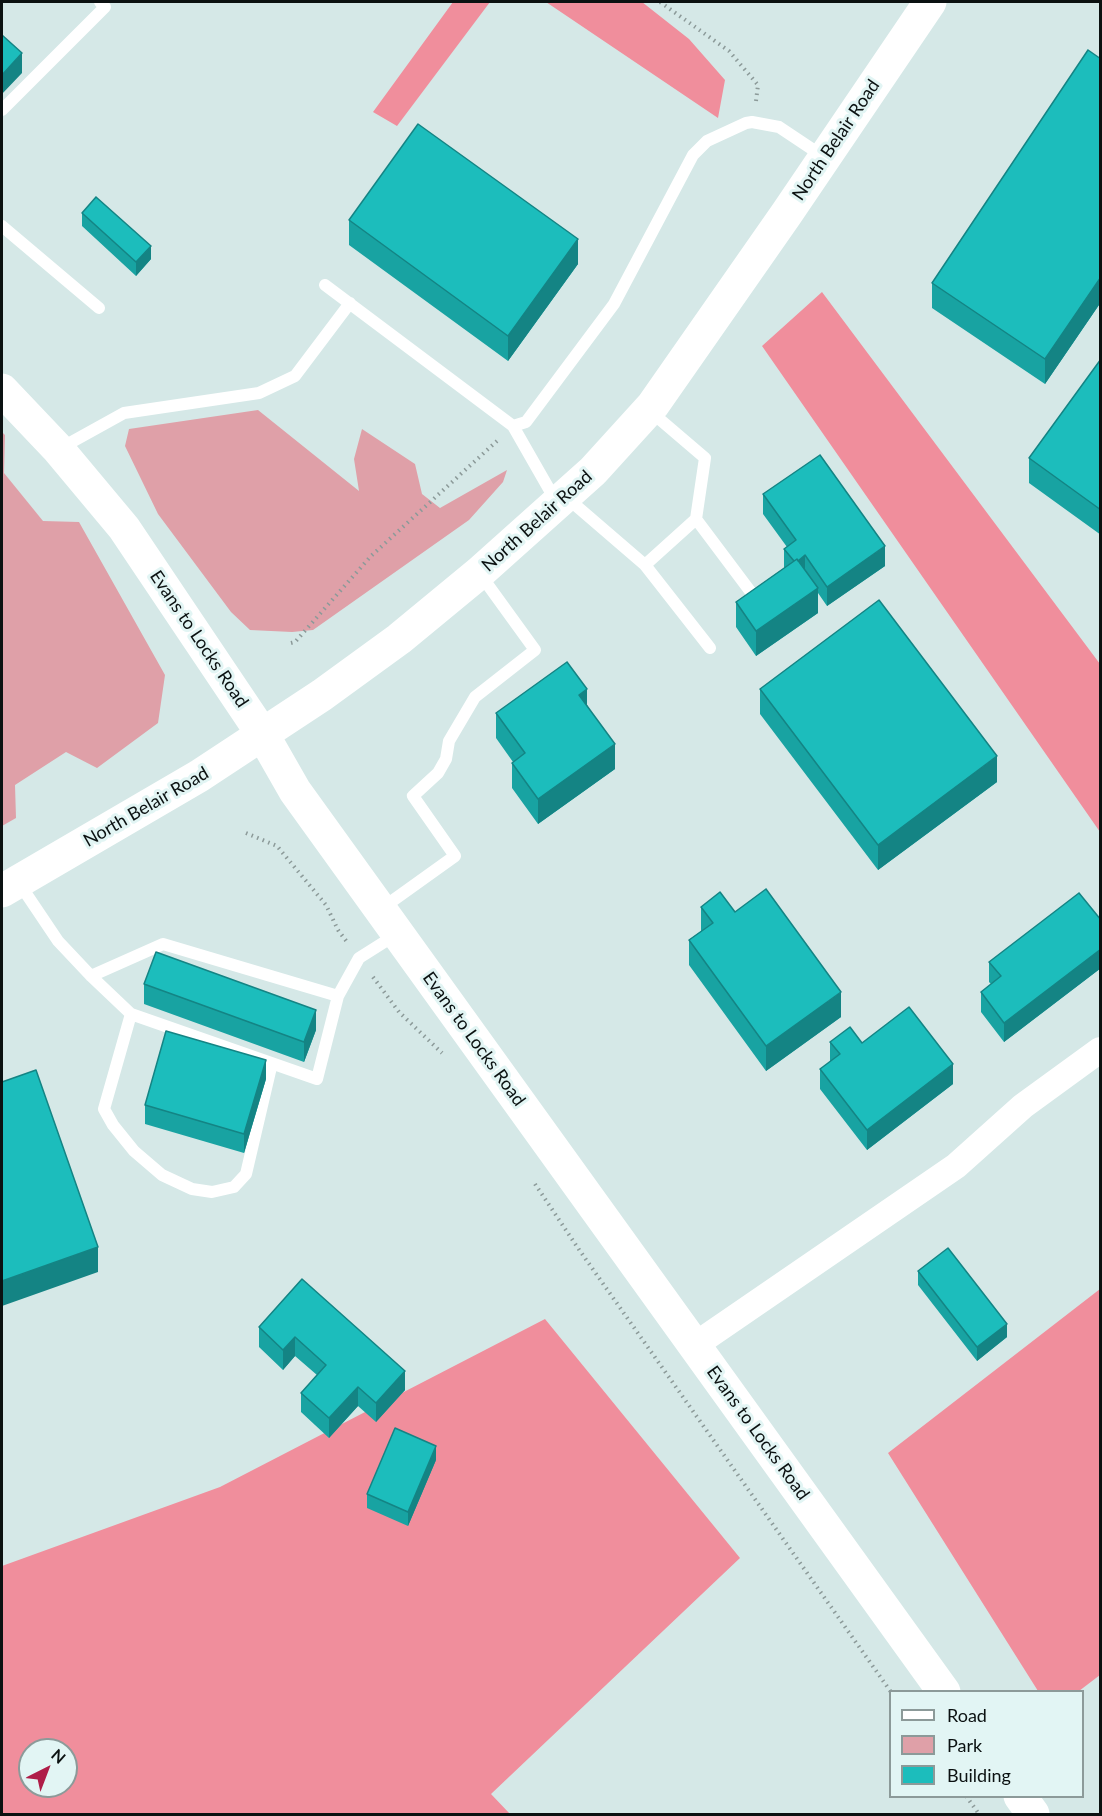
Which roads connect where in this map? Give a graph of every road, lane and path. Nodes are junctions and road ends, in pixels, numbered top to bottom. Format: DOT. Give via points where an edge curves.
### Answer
graph roads {
  1 [pos="100,2"];
  2 [pos="660,2"];
  3 [pos="930,2"];
  4 [pos="2,110"];
  5 [pos="752,122"];
  6 [pos="824,158"];
  7 [pos="2,226"];
  8 [pos="325,285"];
  9 [pos="350,303"];
  10 [pos="99,308"];
  11 [pos="2,390"];
  12 [pos="649,409"];
  13 [pos="513,426"];
  14 [pos="58,449"];
  15 [pos="561,500"];
  16 [pos="696,519"];
  17 [pos="645,565"];
  18 [pos="479,573"];
  19 [pos="759,603"];
  20 [pos="291,644"];
  21 [pos="710,648"];
  22 [pos="264,735"];
  23 [pos="246,833"];
  24 [pos="10,886"];
  25 [pos="389,922"];
  26 [pos="359,958"];
  27 [pos="91,976"];
  28 [pos="338,996"];
  29 [pos="131,1014"];
  30 [pos="1101,1050"];
  31 [pos="445,1056"];
  32 [pos="272,1063"];
  33 [pos="531,1177"];
  34 [pos="695,1345"];
  35 [pos="890,1690"];
  36 [pos="943,1690"];
  37 [pos="967,1798"];
  38 [pos="1021,1798"];
  39 [pos="979,1815"];
  40 [pos="1033,1815"];
  1 -- 4 [label="lane" via="105,7"];
  2 -- 5 [label="path" via="729,51 759,85"];
  3 -- 6 [label="street, North Belair Road"];
  5 -- 6 [label="lane" via="779,127"];
  5 -- 13 [label="lane" via="707,141 693,155 614,304 526,422"];
  6 -- 12 [label="street, North Belair Road"];
  7 -- 10 [label="lane"];
  8 -- 9 [label="lane"];
  9 -- 13 [label="lane"];
  9 -- 14 [label="lane" via="295,376 259,393 124,413"];
  11 -- 14 [label="street, Evans to Locks Road"];
  12 -- 15 [label="street, North Belair Road"];
  12 -- 16 [label="lane" via="705,458"];
  13 -- 15 [label="lane"];
  13 -- 20 [label="path" via="371,555"];
  14 -- 22 [label="street, Evans to Locks Road" via="124,528"];
  15 -- 17 [label="lane"];
  15 -- 18 [label="street, North Belair Road"];
  16 -- 17 [label="lane"];
  16 -- 19 [label="lane"];
  17 -- 21 [label="lane"];
  18 -- 22 [label="street, North Belair Road" via="399,639"];
  18 -- 25 [label="lane" via="535,650 475,697 450,741 438,773 413,796 455,856"];
  22 -- 24 [label="street, North Belair Road"];
  22 -- 25 [label="street, Evans to Locks Road" via="295,791"];
  23 -- 26 [label="path" via="277,846 326,904 338,930"];
  24 -- 27 [label="lane"];
  25 -- 26 [label="lane"];
  25 -- 34 [label="street, Evans to Locks Road"];
  26 -- 28 [label="lane"];
  26 -- 31 [label="path" via="399,1012"];
  27 -- 28 [label="lane" via="163,944"];
  27 -- 29 [label="lane"];
  28 -- 32 [label="lane" via="317,1079"];
  29 -- 32 [label="lane"];
  29 -- 32 [label="lane" via="104,1109 134,1151 162,1175 192,1190 212,1192 234,1187 246,1174"];
  30 -- 34 [label="street" via="1023,1106 956,1166"];
  33 -- 35 [label="path"];
  34 -- 36 [label="street, Evans to Locks Road"];
  37 -- 39 [label="path"];
  38 -- 40 [label="street"];
}
